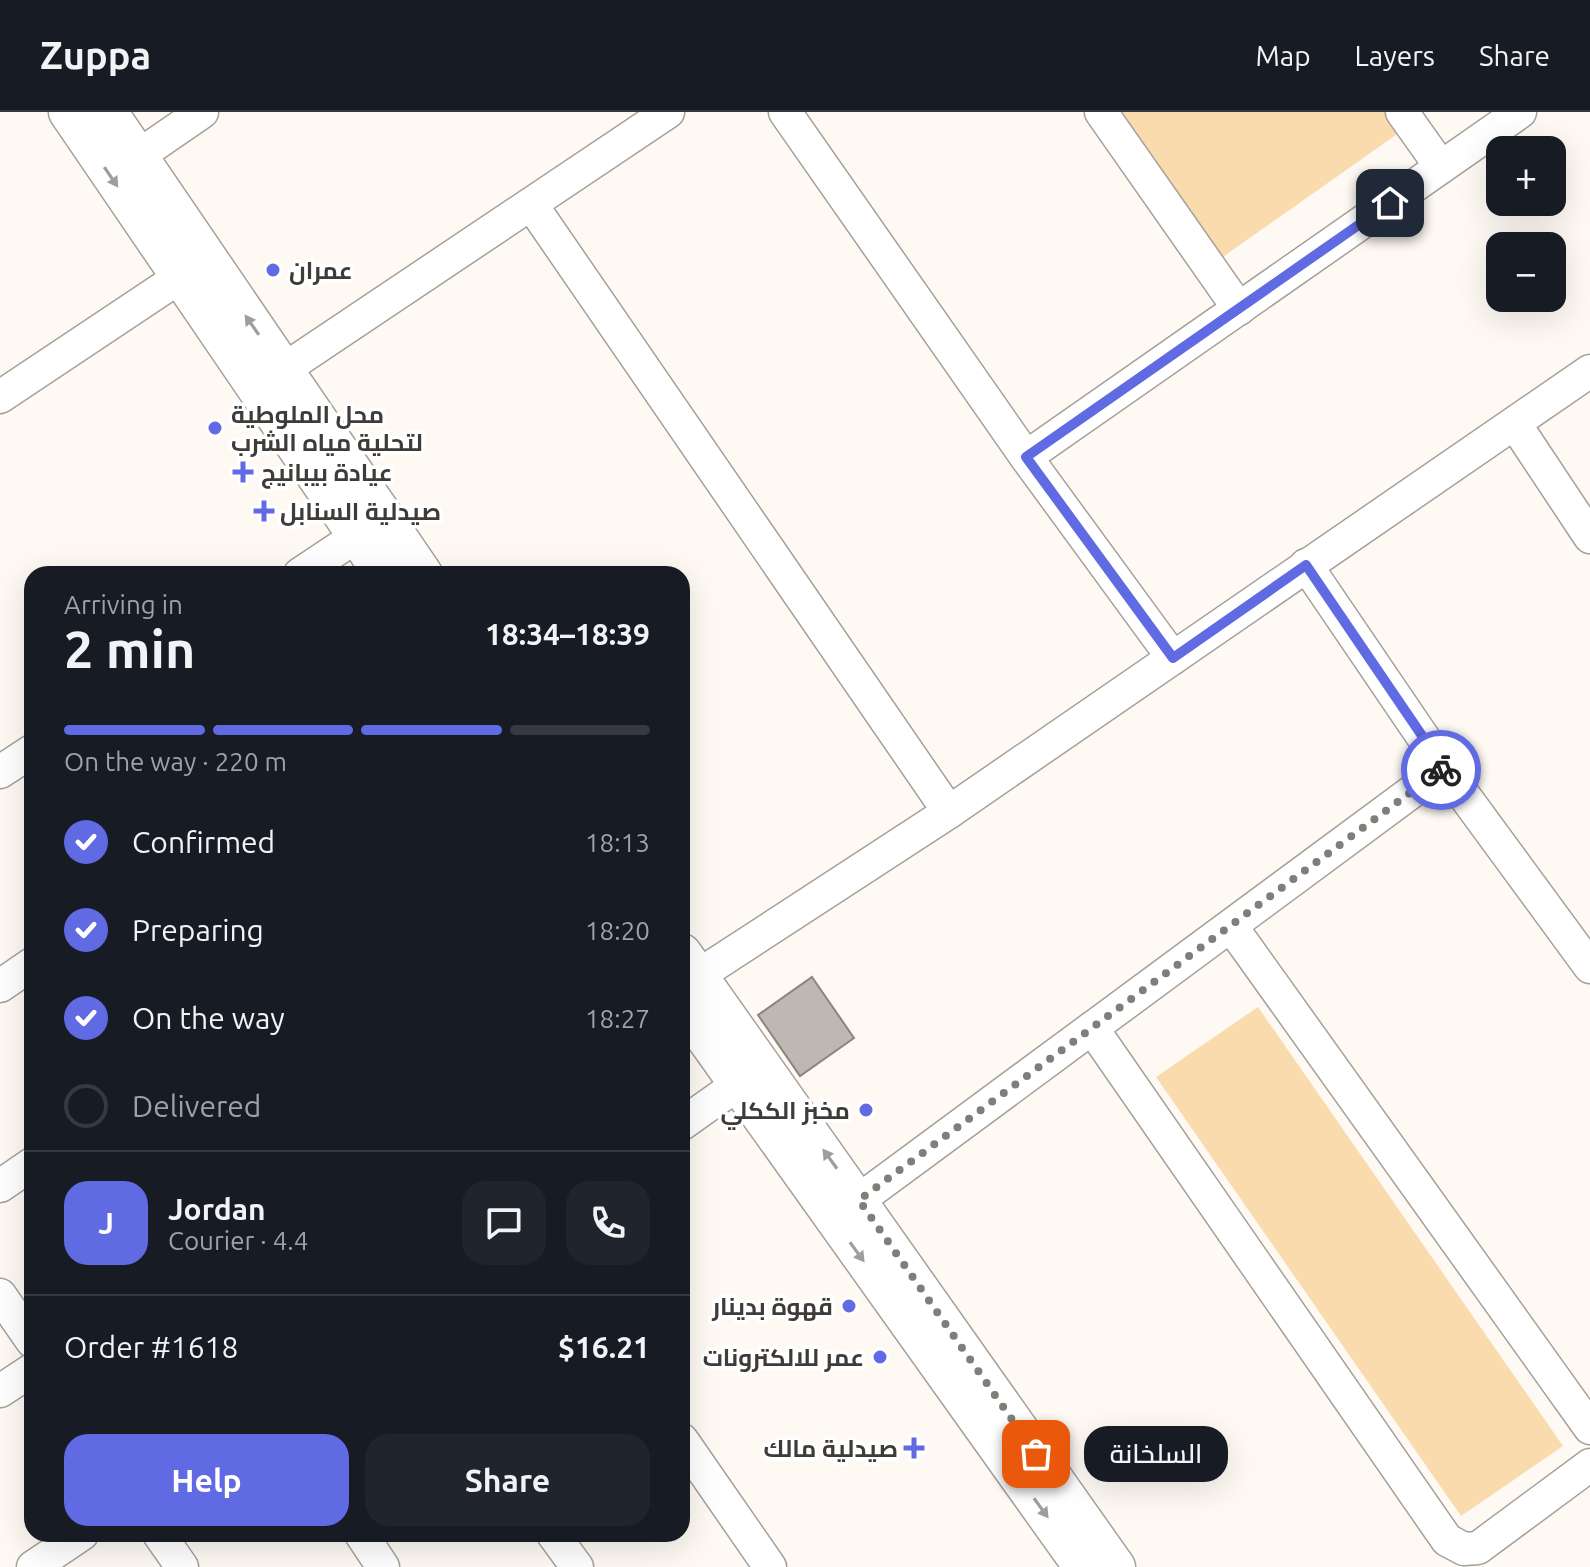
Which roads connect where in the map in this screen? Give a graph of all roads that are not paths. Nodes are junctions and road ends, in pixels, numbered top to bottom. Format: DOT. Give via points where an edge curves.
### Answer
graph roads {
  1 [pos="68,112"];
  2 [pos="108,112"];
  3 [pos="202,112"];
  4 [pos="668,112"];
  5 [pos="785,112"];
  6 [pos="1101,112"];
  7 [pos="1402,112"];
  8 [pos="1520,112"];
  9 [pos="138,156"];
  10 [pos="1441,167"];
  11 [pos="531,204"];
  12 [pos="193,269"];
  13 [pos="1239,309"];
  14 [pos="283,370"];
  15 [pos="1590,371"];
  16 [pos="0,397"];
  17 [pos="1515,424"];
  18 [pos="1026,457"];
  19 [pos="357,536"];
  20 [pos="1590,537"];
  21 [pos="1306,565"];
  22 [pos="312,566"];
  23 [pos="378,566"];
  24 [pos="418,566"];
  25 [pos="1173,658"];
  26 [pos="24,756"];
  27 [pos="1444,768"];
  28 [pos="0,772"];
  29 [pos="949,812"];
  30 [pos="1231,926"];
  31 [pos="1590,967"];
  32 [pos="24,970"];
  33 [pos="690,977"];
  34 [pos="690,985"];
  35 [pos="0,986"];
  36 [pos="690,988"];
  37 [pos="1092,1028"];
  38 [pos="737,1085"];
  39 [pos="690,1118"];
  40 [pos="24,1170"];
  41 [pos="0,1186"];
  42 [pos="859,1200"];
  43 [pos="0,1295"];
  44 [pos="24,1330"];
  45 [pos="24,1375"];
  46 [pos="0,1391"];
  47 [pos="1590,1428"];
  48 [pos="690,1452"];
  49 [pos="1590,1465"];
  50 [pos="70,1542"];
  51 [pos="165,1542"];
  52 [pos="366,1542"];
  53 [pos="559,1542"];
  54 [pos="1099,1564"];
  55 [pos="33,1567"];
  56 [pos="182,1567"];
  57 [pos="383,1567"];
  58 [pos="577,1567"];
  59 [pos="770,1567"];
  1 -- 12 [label="street, one-way"];
  2 -- 9 [label="street"];
  3 -- 9 [label="street"];
  4 -- 11 [label="street"];
  5 -- 18 [label="street"];
  6 -- 13 [label="street"];
  7 -- 10 [label="street"];
  8 -- 10 [label="street"];
  9 -- 12 [label="street"];
  10 -- 13 [label="street"];
  11 -- 14 [label="street"];
  11 -- 29 [label="street"];
  14 -- 12 [label="street, one-way"];
  12 -- 16 [label="street"];
  12 -- 19 [label="street"];
  13 -- 18 [label="street"];
  14 -- 24 [label="street"];
  15 -- 17 [label="street"];
  17 -- 20 [label="street"];
  17 -- 21 [label="street"];
  18 -- 25 [label="street"];
  19 -- 22 [label="street"];
  19 -- 23 [label="street"];
  21 -- 25 [label="street"];
  21 -- 27 [label="street"];
  25 -- 29 [label="street"];
  26 -- 28 [label="street"];
  27 -- 30 [label="street"];
  27 -- 31 [label="street"];
  29 -- 33 [label="street"];
  30 -- 37 [label="street"];
  30 -- 47 [label="street"];
  32 -- 35 [label="street"];
  42 -- 34 [label="street, one-way"];
  36 -- 38 [label="street"];
  37 -- 42 [label="street"];
  37 -- 49 [label="street" via="1447,1540 1464,1549 1478,1548"];
  38 -- 39 [label="street"];
  38 -- 54 [label="street, one-way"];
  40 -- 41 [label="street"];
  42 -- 54 [label="street"];
  43 -- 44 [label="street"];
  45 -- 46 [label="street"];
  48 -- 59 [label="street"];
  50 -- 55 [label="street"];
  51 -- 56 [label="street"];
  52 -- 57 [label="street"];
  53 -- 58 [label="street"];
}
